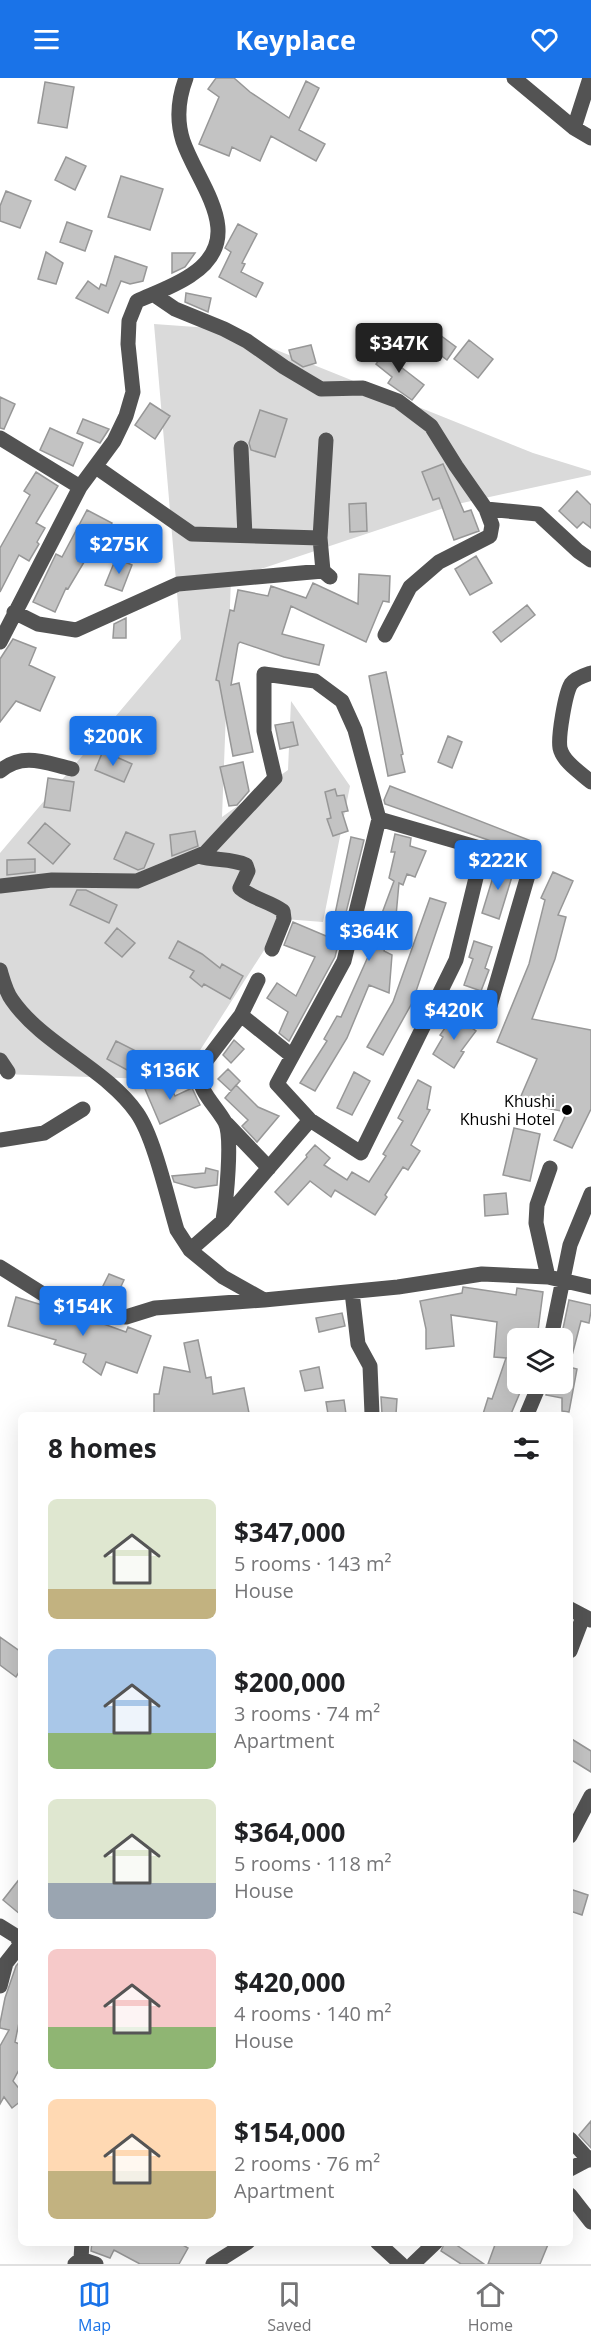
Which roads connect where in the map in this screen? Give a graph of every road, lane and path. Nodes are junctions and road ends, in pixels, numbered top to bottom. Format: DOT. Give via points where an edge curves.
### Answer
graph roads {
  1 [pos="186,78"];
  2 [pos="514,78"];
  3 [pos="590,78"];
  4 [pos="574,128"];
  5 [pos="591,138"];
  6 [pos="153,294"];
  7 [pos="0,438"];
  8 [pos="326,440"];
  9 [pos="241,448"];
  10 [pos="96,467"];
  11 [pos="80,487"];
  12 [pos="486,509"];
  13 [pos="245,536"];
  14 [pos="320,538"];
  15 [pos="591,560"];
  16 [pos="14,612"];
  17 [pos="384,635"];
  18 [pos="0,642"];
  19 [pos="591,673"];
  20 [pos="72,769"];
  21 [pos="0,771"];
  22 [pos="591,782"];
  23 [pos="379,819"];
  24 [pos="483,849"];
  25 [pos="199,856"];
  26 [pos="0,886"];
  27 [pos="272,949"];
  28 [pos="0,970"];
  29 [pos="258,980"];
  30 [pos="241,1015"];
  31 [pos="487,1016"];
  32 [pos="292,1056"];
  33 [pos="83,1108"];
  34 [pos="310,1120"];
  35 [pos="226,1124"];
  36 [pos="0,1140"];
  37 [pos="269,1167"];
  38 [pos="550,1168"];
  39 [pos="591,1194"];
  40 [pos="223,1221"];
  41 [pos="190,1250"];
  42 [pos="0,1267"];
  43 [pos="548,1277"];
  44 [pos="564,1281"];
  45 [pos="591,1287"];
  46 [pos="352,1292"];
  47 [pos="264,1300"];
  48 [pos="553,1328"];
  49 [pos="536,1394"];
  50 [pos="372,1412"];
  51 [pos="530,1412"];
  52 [pos="581,1615"];
  53 [pos="573,1641"];
  54 [pos="591,1796"];
  55 [pos="573,1830"];
  56 [pos="0,1926"];
  57 [pos="18,1939"];
  58 [pos="18,1948"];
  59 [pos="0,1986"];
  60 [pos="573,2142"];
  61 [pos="590,2159"];
  62 [pos="573,2168"];
  63 [pos="573,2199"];
  64 [pos="591,2222"];
  65 [pos="81,2246"];
  66 [pos="242,2246"];
  67 [pos="381,2246"];
  68 [pos="432,2246"];
  69 [pos="78,2262"];
  70 [pos="96,2264"];
  71 [pos="213,2264"];
  72 [pos="401,2264"];
  73 [pos="413,2264"];
  1 -- 6 [label="street" via="178,119 183,140 217,217 219,235 213,254 192,274"];
  2 -- 4 [label="street"];
  3 -- 4 [label="street"];
  4 -- 5 [label="street"];
  6 -- 10 [label="street" via="137,301 129,321 133,392 114,441"];
  6 -- 12 [label="street" via="175,309 247,341 321,389 363,388 398,401 431,426"];
  7 -- 11 [label="street"];
  8 -- 14 [label="street"];
  9 -- 13 [label="street"];
  10 -- 11 [label="street"];
  10 -- 13 [label="street" via="192,534"];
  11 -- 16 [label="street"];
  12 -- 15 [label="street" via="538,514"];
  12 -- 17 [label="street" via="492,525 490,536 439,562 410,587"];
  13 -- 14 [label="street"];
  14 -- 16 [label="street" via="327,574 178,584 76,630 38,624"];
  16 -- 18 [label="street"];
  19 -- 22 [label="street" via="571,684 560,725 560,748 565,759"];
  20 -- 21 [label="street" via="26,758"];
  23 -- 24 [label="street"];
  23 -- 25 [label="street" via="355,730 342,701 315,681 264,674 264,731 275,778"];
  23 -- 32 [label="street" via="344,961"];
  24 -- 31 [label="street" via="531,865"];
  24 -- 34 [label="street" via="456,960 361,1153"];
  25 -- 26 [label="street" via="136,881 52,880"];
  25 -- 27 [label="street" via="231,859 246,865 248,871 240,888 283,911 285,919"];
  28 -- 41 [label="street" via="10,999 34,1026 116,1090 138,1113 177,1230"];
  29 -- 30 [label="street"];
  30 -- 32 [label="street"];
  30 -- 35 [label="street" via="199,1070 202,1089"];
  32 -- 34 [label="street" via="277,1084"];
  33 -- 36 [label="street" via="44,1133"];
  34 -- 37 [label="street"];
  35 -- 37 [label="street"];
  35 -- 40 [label="street" via="227,1189"];
  37 -- 40 [label="street"];
  38 -- 43 [label="street" via="537,1204 536,1223"];
  39 -- 44 [label="street" via="570,1245"];
  40 -- 41 [label="street"];
  41 -- 47 [label="street" via="223,1277"];
  42 -- 47 [label="street" via="62,1306 126,1317 155,1308"];
  43 -- 44 [label="street"];
  43 -- 46 [label="street" via="482,1274"];
  44 -- 45 [label="street"];
  44 -- 48 [label="street"];
  46 -- 47 [label="street"];
  46 -- 50 [label="street" via="358,1344 370,1366"];
  49 -- 51 [label="street"];
  52 -- 53 [label="street"];
  54 -- 55 [label="street"];
  56 -- 57 [label="street"];
  58 -- 59 [label="street" via="6,1963"];
  60 -- 61 [label="street"];
  61 -- 62 [label="street"];
  63 -- 64 [label="street"];
  65 -- 69 [label="street"];
  66 -- 71 [label="street"];
  67 -- 72 [label="street"];
  68 -- 73 [label="street"];
  69 -- 70 [label="street"];
}
